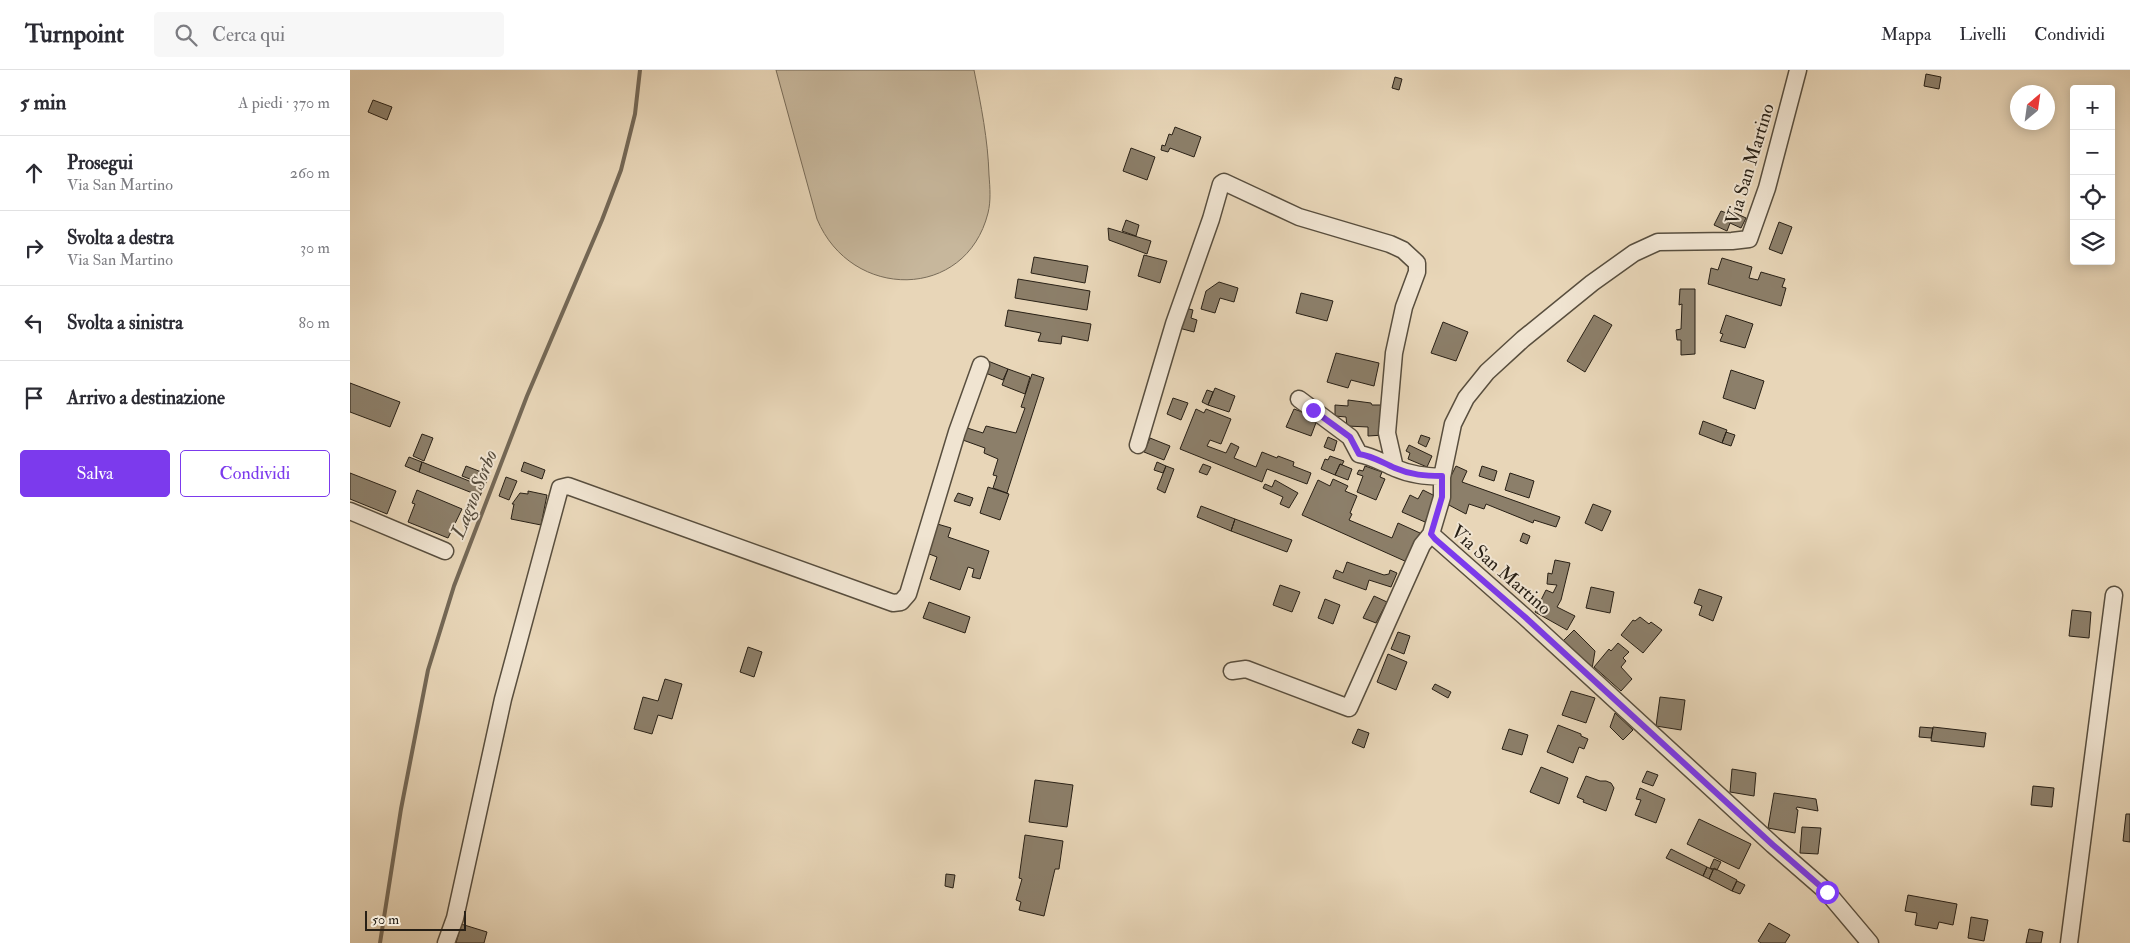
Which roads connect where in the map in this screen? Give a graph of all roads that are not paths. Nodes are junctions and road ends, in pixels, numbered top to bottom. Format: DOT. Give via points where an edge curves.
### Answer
graph roads {
  1 [pos="1798,70"];
  2 [pos="981,365"];
  3 [pos="1299,399"];
  4 [pos="1138,445"];
  5 [pos="1395,468"];
  6 [pos="1442,476"];
  7 [pos="350,512"];
  8 [pos="1431,534"];
  9 [pos="445,551"];
  10 [pos="2114,595"];
  11 [pos="1232,671"];
  12 [pos="446,943"];
  13 [pos="1870,943"];
  14 [pos="2069,943"];
  1 -- 6 [label="street, Via San Martino" via="1767,188 1749,239 1658,242 1634,253 1592,283 1523,339 1487,372 1466,398 1453,424"];
  2 -- 12 [label="street" via="957,432 908,594 901,602 893,603 568,486 560,488 503,699 457,909"];
  3 -- 5 [label="street" via="1350,437 1359,454"];
  4 -- 5 [label="street" via="1174,324 1224,182 1299,217 1390,244 1403,250 1417,263 1394,353 1387,433"];
  5 -- 6 [label="street" via="1416,475"];
  6 -- 8 [label="street, Via San Martino" via="1442,497"];
  7 -- 9 [label="street"];
  8 -- 11 [label="street" via="1422,544 1349,708 1246,669"];
  8 -- 13 [label="street, Via San Martino" via="1827,892"];
  10 -- 14 [label="street"];
}
